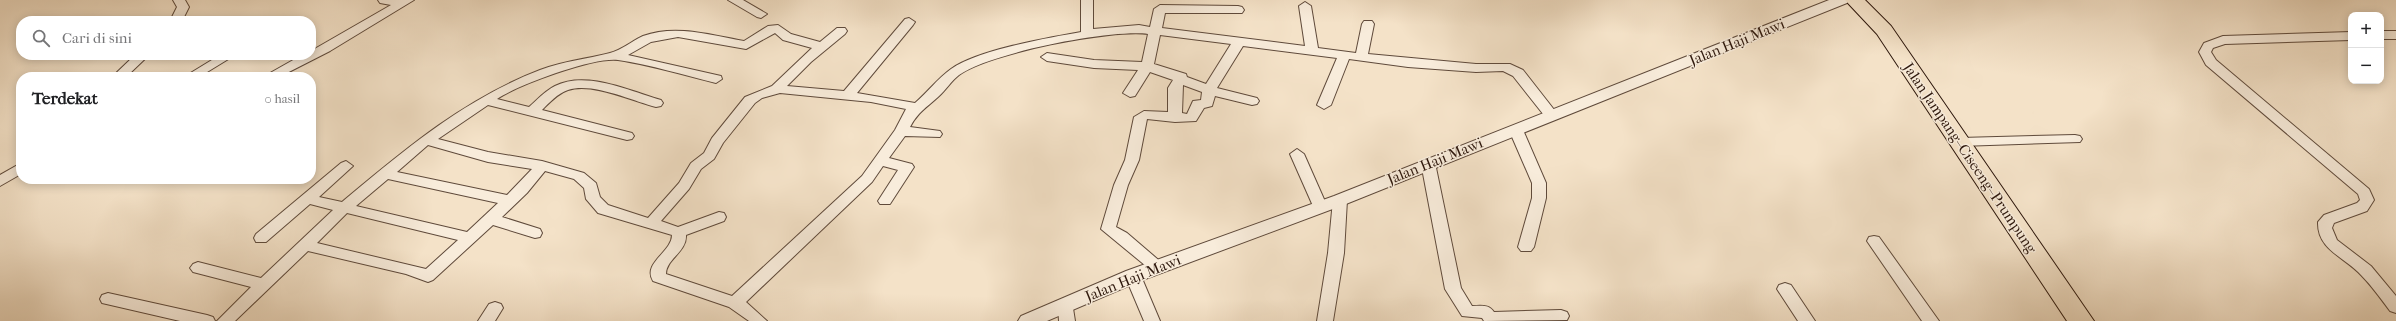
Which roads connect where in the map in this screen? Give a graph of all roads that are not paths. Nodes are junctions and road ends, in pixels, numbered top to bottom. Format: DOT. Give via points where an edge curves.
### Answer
graph roads {
  1 [pos="181,0"];
  2 [pos="384,0"];
  3 [pos="734,0"];
  4 [pos="1087,0"];
  5 [pos="1842,0"];
  6 [pos="1854,0"];
  7 [pos="405,2"];
  8 [pos="1306,6"];
  9 [pos="1238,10"];
  10 [pos="761,14"];
  11 [pos="178,16"];
  12 [pos="909,22"];
  13 [pos="1368,24"];
  14 [pos="841,31"];
  15 [pos="1156,31"];
  16 [pos="1087,34"];
  17 [pos="2384,35"];
  18 [pos="2396,35"];
  19 [pos="2348,36"];
  20 [pos="1239,42"];
  21 [pos="822,46"];
  22 [pos="1312,52"];
  23 [pos="316,53"];
  24 [pos="1344,55"];
  25 [pos="616,56"];
  26 [pos="1047,57"];
  27 [pos="1361,57"];
  28 [pos="137,60"];
  29 [pos="220,60"];
  30 [pos="302,60"];
  31 [pos="1147,66"];
  32 [pos="124,72"];
  33 [pos="199,72"];
  34 [pos="279,72"];
  35 [pos="1181,77"];
  36 [pos="716,79"];
  37 [pos="777,89"];
  38 [pos="1210,90"];
  39 [pos="1130,93"];
  40 [pos="847,96"];
  41 [pos="487,101"];
  42 [pos="1252,101"];
  43 [pos="656,103"];
  44 [pos="1324,105"];
  45 [pos="916,107"];
  46 [pos="532,112"];
  47 [pos="1552,116"];
  48 [pos="1175,118"];
  49 [pos="1516,130"];
  50 [pos="901,131"];
  51 [pos="935,134"];
  52 [pos="627,136"];
  53 [pos="2076,139"];
  54 [pos="426,140"];
  55 [pos="1960,142"];
  56 [pos="1297,154"];
  57 [pos="880,162"];
  58 [pos="1428,163"];
  59 [pos="346,166"];
  60 [pos="542,166"];
  61 [pos="16,171"];
  62 [pos="386,174"];
  63 [pos="0,181"];
  64 [pos="308,199"];
  65 [pos="1340,200"];
  66 [pos="510,201"];
  67 [pos="885,201"];
  68 [pos="1320,206"];
  69 [pos="344,208"];
  70 [pos="719,216"];
  71 [pos="492,218"];
  72 [pos="651,224"];
  73 [pos="679,232"];
  74 [pos="535,233"];
  75 [pos="262,238"];
  76 [pos="470,238"];
  77 [pos="1874,241"];
  78 [pos="304,245"];
  79 [pos="1526,247"];
  80 [pos="1157,267"];
  81 [pos="198,268"];
  82 [pos="1134,276"];
  83 [pos="264,284"];
  84 [pos="1785,289"];
  85 [pos="108,299"];
  86 [pos="735,303"];
  87 [pos="2396,307"];
  88 [pos="495,308"];
  89 [pos="1066,313"];
  90 [pos="1561,316"];
  91 [pos="1525,319"];
  92 [pos="207,321"];
  93 [pos="225,321"];
  94 [pos="486,321"];
  95 [pos="759,321"];
  96 [pos="1028,321"];
  97 [pos="1152,321"];
  98 [pos="1325,321"];
  99 [pos="1807,321"];
  100 [pos="1931,321"];
  101 [pos="2081,321"];
  1 -- 11 [label="street" via="183,7"];
  2 -- 7 [label="street"];
  3 -- 10 [label="street"];
  4 -- 16 [label="street"];
  5 -- 47 [label="street, Jalan Haji Mawi"];
  6 -- 55 [label="main road, Jalan Jampang–Ciseeng–Prumpung" via="1884,30"];
  7 -- 23 [label="street"];
  8 -- 22 [label="street"];
  9 -- 15 [label="street" via="1161,8"];
  12 -- 40 [label="street"];
  13 -- 27 [label="street"];
  14 -- 21 [label="street"];
  15 -- 16 [label="street" via="1129,29"];
  15 -- 20 [label="street"];
  15 -- 31 [label="street"];
  16 -- 45 [label="street" via="1044,42 968,64 955,72 934,94"];
  17 -- 18 [label="street"];
  19 -- 87 [label="street" via="2223,40 2208,46 2205,52 2212,62 2364,192 2367,200 2362,207 2329,219 2325,222 2325,228 2331,243 2363,267"];
  20 -- 22 [label="street"];
  20 -- 38 [label="street"];
  21 -- 25 [label="street" via="787,37 778,29 772,29 746,45 674,33 646,39"];
  21 -- 37 [label="street"];
  22 -- 24 [label="street"];
  24 -- 27 [label="street"];
  24 -- 44 [label="street"];
  25 -- 36 [label="street"];
  25 -- 41 [label="street" via="571,64 545,72 507,87"];
  26 -- 31 [label="street" via="1094,64"];
  27 -- 47 [label="street" via="1514,70"];
  28 -- 32 [label="street"];
  29 -- 33 [label="street"];
  30 -- 34 [label="street"];
  31 -- 35 [label="street"];
  31 -- 39 [label="street"];
  35 -- 38 [label="street"];
  35 -- 48 [label="street" via="1175,88"];
  37 -- 40 [label="street"];
  37 -- 72 [label="street" via="770,93 757,94 750,100 717,141 709,156 696,166 681,190"];
  38 -- 42 [label="street"];
  38 -- 48 [label="street" via="1207,103 1198,104 1191,118"];
  40 -- 45 [label="street"];
  41 -- 46 [label="street"];
  41 -- 54 [label="street"];
  43 -- 46 [label="street" via="591,86 574,85 558,90"];
  45 -- 50 [label="street"];
  46 -- 52 [label="street"];
  47 -- 49 [label="street, Jalan Haji Mawi"];
  48 -- 80 [label="street" via="1144,115 1141,117 1132,160 1121,185 1108,229 1122,237"];
  49 -- 58 [label="street, Jalan Haji Mawi"];
  49 -- 79 [label="street" via="1539,183 1540,198"];
  50 -- 51 [label="street"];
  50 -- 57 [label="street"];
  53 -- 55 [label="street"];
  54 -- 60 [label="street" via="488,157"];
  54 -- 62 [label="street"];
  55 -- 101 [label="main road, Jalan Jampang–Ciseeng–Prumpung" via="2034,256"];
  56 -- 68 [label="street"];
  57 -- 67 [label="street" via="907,166"];
  57 -- 86 [label="street" via="850,196"];
  58 -- 65 [label="street, Jalan Haji Mawi"];
  58 -- 91 [label="street" via="1453,289 1468,312 1486,312 1490,318"];
  59 -- 64 [label="street"];
  60 -- 66 [label="street"];
  60 -- 72 [label="street" via="583,178 591,186 596,204 603,209"];
  61 -- 63 [label="street"];
  62 -- 66 [label="street"];
  62 -- 69 [label="street"];
  64 -- 69 [label="street"];
  64 -- 75 [label="street"];
  65 -- 68 [label="street, Jalan Haji Mawi"];
  65 -- 98 [label="street" via="1336,253"];
  66 -- 71 [label="street"];
  68 -- 80 [label="street, Jalan Haji Mawi"];
  69 -- 76 [label="street"];
  69 -- 78 [label="street"];
  70 -- 73 [label="street"];
  71 -- 74 [label="street"];
  71 -- 76 [label="street"];
  72 -- 73 [label="street"];
  73 -- 86 [label="street" via="678,243 660,265 658,277"];
  76 -- 78 [label="street" via="428,276 409,269"];
  77 -- 100 [label="street"];
  78 -- 83 [label="street"];
  80 -- 82 [label="street, Jalan Haji Mawi"];
  81 -- 83 [label="street"];
  82 -- 89 [label="street, Jalan Haji Mawi"];
  82 -- 97 [label="street"];
  83 -- 93 [label="street"];
  84 -- 99 [label="street"];
  85 -- 92 [label="street"];
  86 -- 95 [label="street"];
  88 -- 94 [label="street"];
  89 -- 96 [label="street, Jalan Haji Mawi"];
  90 -- 91 [label="street"];
}
